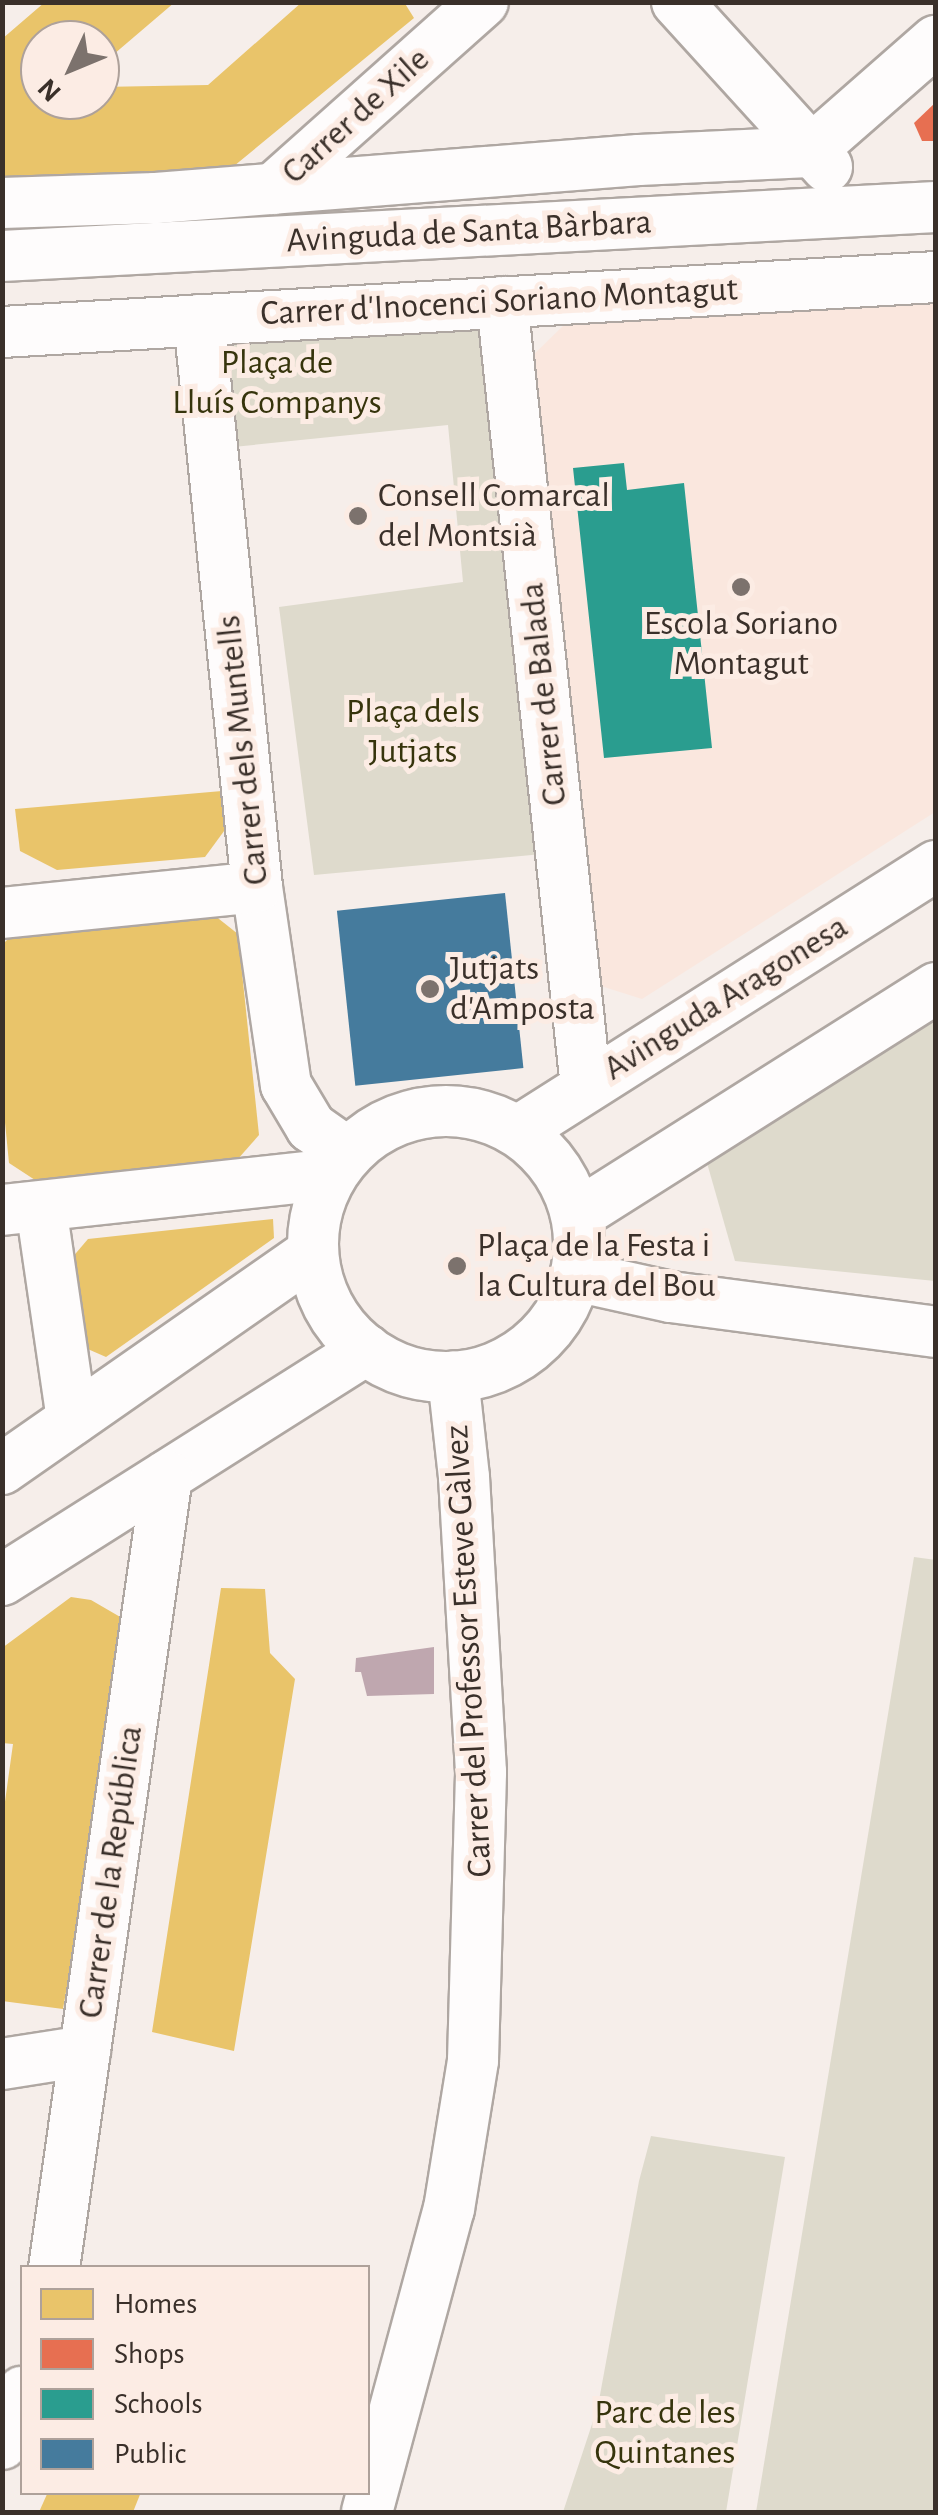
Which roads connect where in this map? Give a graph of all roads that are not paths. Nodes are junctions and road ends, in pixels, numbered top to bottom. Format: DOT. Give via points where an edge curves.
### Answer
graph roads {
  1 [pos="483,2"];
  2 [pos="677,2"];
  3 [pos="936,41"];
  4 [pos="809,152"];
  5 [pos="273,189"];
  6 [pos="2,203"];
  7 [pos="936,207"];
  8 [pos="876,210"];
  9 [pos="2,256"];
  10 [pos="936,277"];
  11 [pos="881,280"];
  12 [pos="502,302"];
  13 [pos="199,320"];
  14 [pos="2,332"];
  15 [pos="936,866"];
  16 [pos="257,886"];
  17 [pos="2,912"];
  18 [pos="936,988"];
  19 [pos="586,1086"];
  20 [pos="518,1131"];
  21 [pos="340,1163"];
  22 [pos="22,1208"];
  23 [pos="577,1215"];
  24 [pos="314,1252"];
  25 [pos="576,1276"];
  26 [pos="936,1332"];
  27 [pos="366,1350"];
  28 [pos="453,1377"];
  29 [pos="72,1420"];
  30 [pos="5,1451"];
  31 [pos="167,1476"];
  32 [pos="2,1580"];
  33 [pos="85,2051"];
  34 [pos="2,2064"];
  35 [pos="54,2265"];
  36 [pos="20,2397"];
  37 [pos="2,2444"];
  38 [pos="371,2491"];
  1 -- 5 [label="street, Carrer de Xile"];
  2 -- 4 [label="street"];
  3 -- 4 [label="street"];
  4 -- 5 [label="street, Avinguda de Santa Bàrbara"];
  4 -- 8 [label="street"];
  5 -- 6 [label="street, Avinguda de Santa Bàrbara"];
  7 -- 8 [label="street, Avinguda de Santa Bàrbara"];
  8 -- 9 [label="street, Avinguda de Santa Bàrbara"];
  8 -- 11 [label="street"];
  10 -- 11 [label="street, Carrer d'Inocenci Soriano Montagut"];
  11 -- 12 [label="street, Carrer d'Inocenci Soriano Montagut"];
  12 -- 13 [label="street, Carrer d'Inocenci Soriano Montagut"];
  12 -- 19 [label="street, Carrer de Balada"];
  13 -- 14 [label="street, Carrer d'Inocenci Soriano Montagut"];
  13 -- 16 [label="street, Carrer dels Muntells"];
  15 -- 19 [label="street, Avinguda Aragonesa"];
  16 -- 17 [label="street"];
  16 -- 21 [label="street, Carrer dels Muntells" via="286,1085"];
  18 -- 23 [label="street"];
  19 -- 20 [label="street, Avinguda Aragonesa"];
  20 -- 21 [label="street" via="475,1113 429,1111 385,1124"];
  20 -- 23 [label="street" via="558,1171"];
  21 -- 22 [label="street"];
  21 -- 24 [label="street" via="317,1212"];
  22 -- 29 [label="street"];
  23 -- 25 [label="street"];
  24 -- 27 [label="street" via="327,1302"];
  24 -- 29 [label="street"];
  25 -- 26 [label="street" via="671,1298"];
  25 -- 28 [label="street" via="562,1312 538,1341 490,1370"];
  27 -- 28 [label="street" via="398,1368"];
  27 -- 31 [label="street"];
  28 -- 38 [label="street, Carrer del Professor Esteve Gàlvez" via="481,1772 473,2060 450,2209"];
  29 -- 30 [label="street"];
  31 -- 32 [label="street"];
  31 -- 33 [label="street, Carrer de la República"];
  33 -- 34 [label="street"];
  33 -- 35 [label="street, Carrer de la República"];
  36 -- 37 [label="street"];
}
